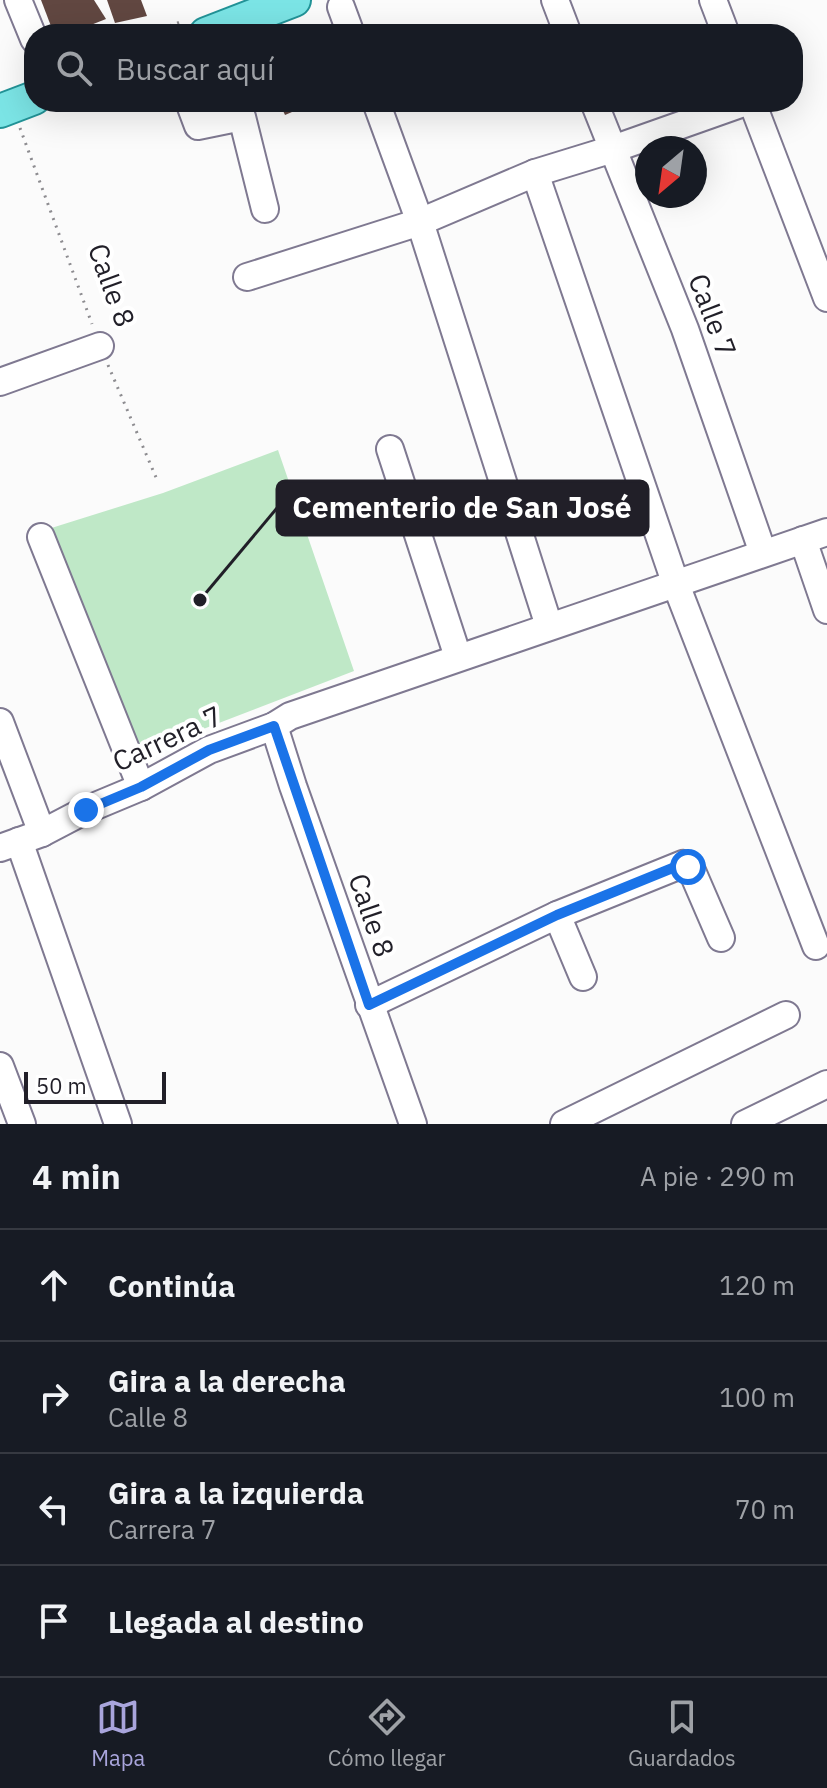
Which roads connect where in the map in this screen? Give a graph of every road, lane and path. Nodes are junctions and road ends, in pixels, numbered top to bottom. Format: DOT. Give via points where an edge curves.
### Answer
graph roads {
  1 [pos="18,0"];
  2 [pos="294,0"];
  3 [pos="555,0"];
  4 [pos="713,0"];
  5 [pos="341,7"];
  6 [pos="28,24"];
  7 [pos="232,24"];
  8 [pos="347,24"];
  9 [pos="564,24"];
  10 [pos="722,24"];
  11 [pos="15,105"];
  12 [pos="193,112"];
  13 [pos="380,112"];
  14 [pos="598,112"];
  15 [pos="720,112"];
  16 [pos="753,112"];
  17 [pos="613,149"];
  18 [pos="535,173"];
  19 [pos="265,209"];
  20 [pos="420,222"];
  21 [pos="247,277"];
  22 [pos="827,298"];
  23 [pos="100,346"];
  24 [pos="0,382"];
  25 [pos="390,449"];
  26 [pos="158,482"];
  27 [pos="815,536"];
  28 [pos="41,537"];
  29 [pos="763,553"];
  30 [pos="675,582"];
  31 [pos="827,610"];
  32 [pos="549,626"];
  33 [pos="458,657"];
  34 [pos="0,722"];
  35 [pos="274,726"];
  36 [pos="141,787"];
  37 [pos="20,841"];
  38 [pos="557,915"];
  39 [pos="721,938"];
  40 [pos="816,946"];
  41 [pos="583,977"];
  42 [pos="369,1005"];
  43 [pos="786,1015"];
  44 [pos="0,1066"];
  45 [pos="827,1084"];
  46 [pos="22,1124"];
  47 [pos="118,1124"];
  48 [pos="413,1124"];
  49 [pos="564,1124"];
  50 [pos="745,1124"];
  1 -- 6 [label="street"];
  2 -- 7 [label="main road"];
  3 -- 9 [label="street"];
  4 -- 10 [label="street"];
  5 -- 8 [label="street"];
  11 -- 23 [label="path, Calle 8"];
  12 -- 19 [label="street" via="198,126 242,117"];
  13 -- 20 [label="street"];
  14 -- 17 [label="street, Calle 7"];
  15 -- 17 [label="street"];
  16 -- 22 [label="street"];
  17 -- 18 [label="street"];
  17 -- 29 [label="street, Calle 7" via="685,329"];
  18 -- 20 [label="street"];
  18 -- 30 [label="street"];
  20 -- 21 [label="street"];
  20 -- 32 [label="street"];
  23 -- 24 [label="street"];
  23 -- 26 [label="path, Calle 8"];
  25 -- 33 [label="street"];
  27 -- 29 [label="street, Carrera 7"];
  27 -- 31 [label="street"];
  28 -- 36 [label="street"];
  29 -- 30 [label="street, Carrera 7"];
  30 -- 32 [label="street, Carrera 7"];
  30 -- 40 [label="street"];
  32 -- 33 [label="street, Carrera 7"];
  33 -- 35 [label="street, Carrera 7"];
  34 -- 37 [label="street"];
  35 -- 36 [label="street, Carrera 7" via="209,750"];
  35 -- 42 [label="street, Calle 8"];
  36 -- 37 [label="street, Carrera 7"];
  37 -- 47 [label="street"];
  38 -- 39 [label="street" via="683,864 692,871"];
  38 -- 41 [label="street"];
  38 -- 42 [label="street"];
  42 -- 48 [label="street, Calle 8"];
  43 -- 49 [label="street"];
  44 -- 46 [label="street"];
  45 -- 50 [label="street"];
}
